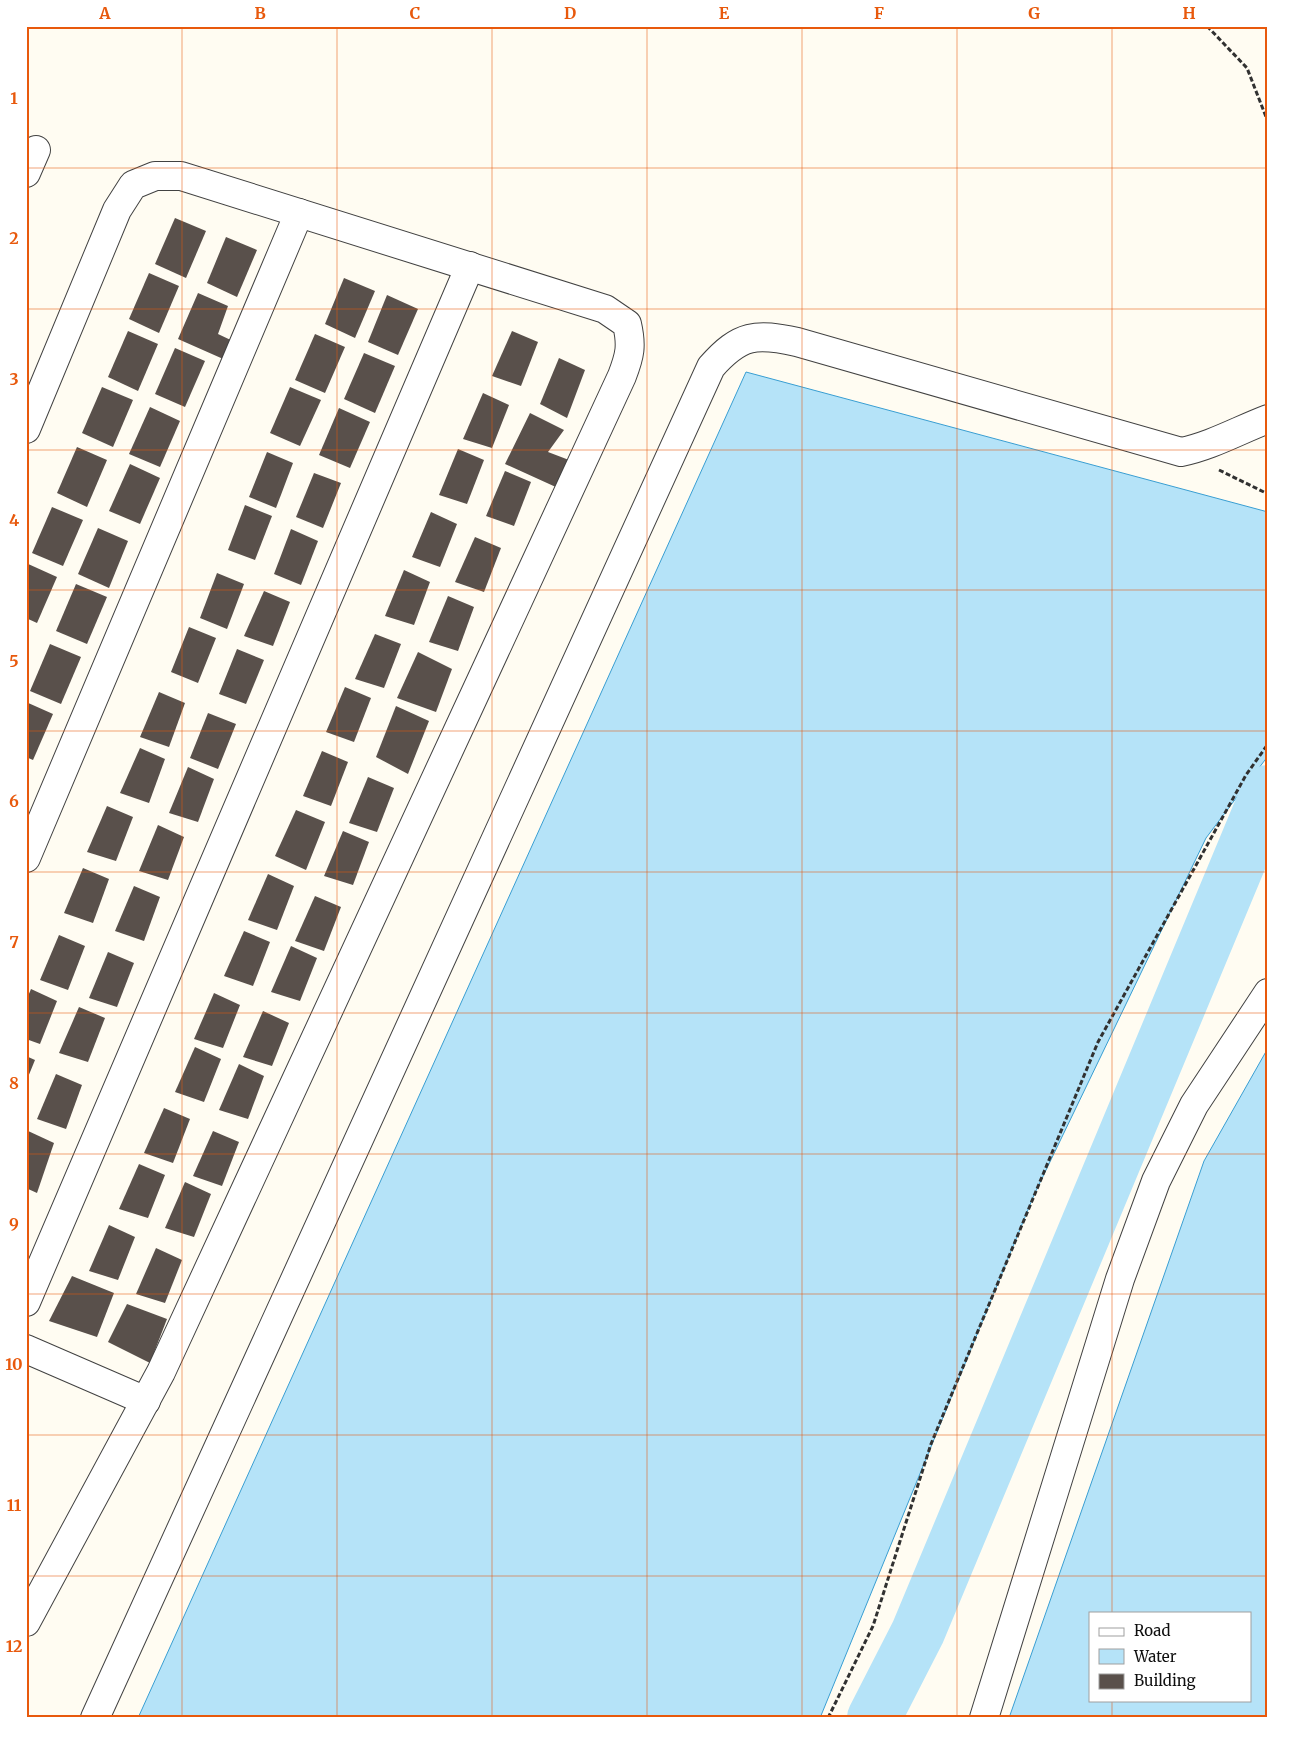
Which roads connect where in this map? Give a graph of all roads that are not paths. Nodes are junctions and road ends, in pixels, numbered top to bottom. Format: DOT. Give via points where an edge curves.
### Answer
graph roads {
  1 [pos="299,213"];
  2 [pos="470,266"];
  3 [pos="1268,419"];
  4 [pos="26,428"];
  5 [pos="26,858"];
  6 [pos="1268,993"];
  7 [pos="26,1302"];
  8 [pos="26,1349"];
  9 [pos="146,1401"];
  10 [pos="26,1622"];
  11 [pos="95,1718"];
  12 [pos="984,1718"];
  1 -- 2 [label="street"];
  1 -- 4 [label="street" via="181,176 155,176 133,185 117,210"];
  1 -- 5 [label="street"];
  2 -- 7 [label="street"];
  2 -- 9 [label="street" via="605,310 627,324 630,356"];
  3 -- 11 [label="street" via="1202,448 1181,452 770,336 745,339 725,351 712,367"];
  6 -- 12 [label="street" via="1194,1105 1156,1181 1120,1279"];
  8 -- 9 [label="street"];
  9 -- 10 [label="street"];
}
